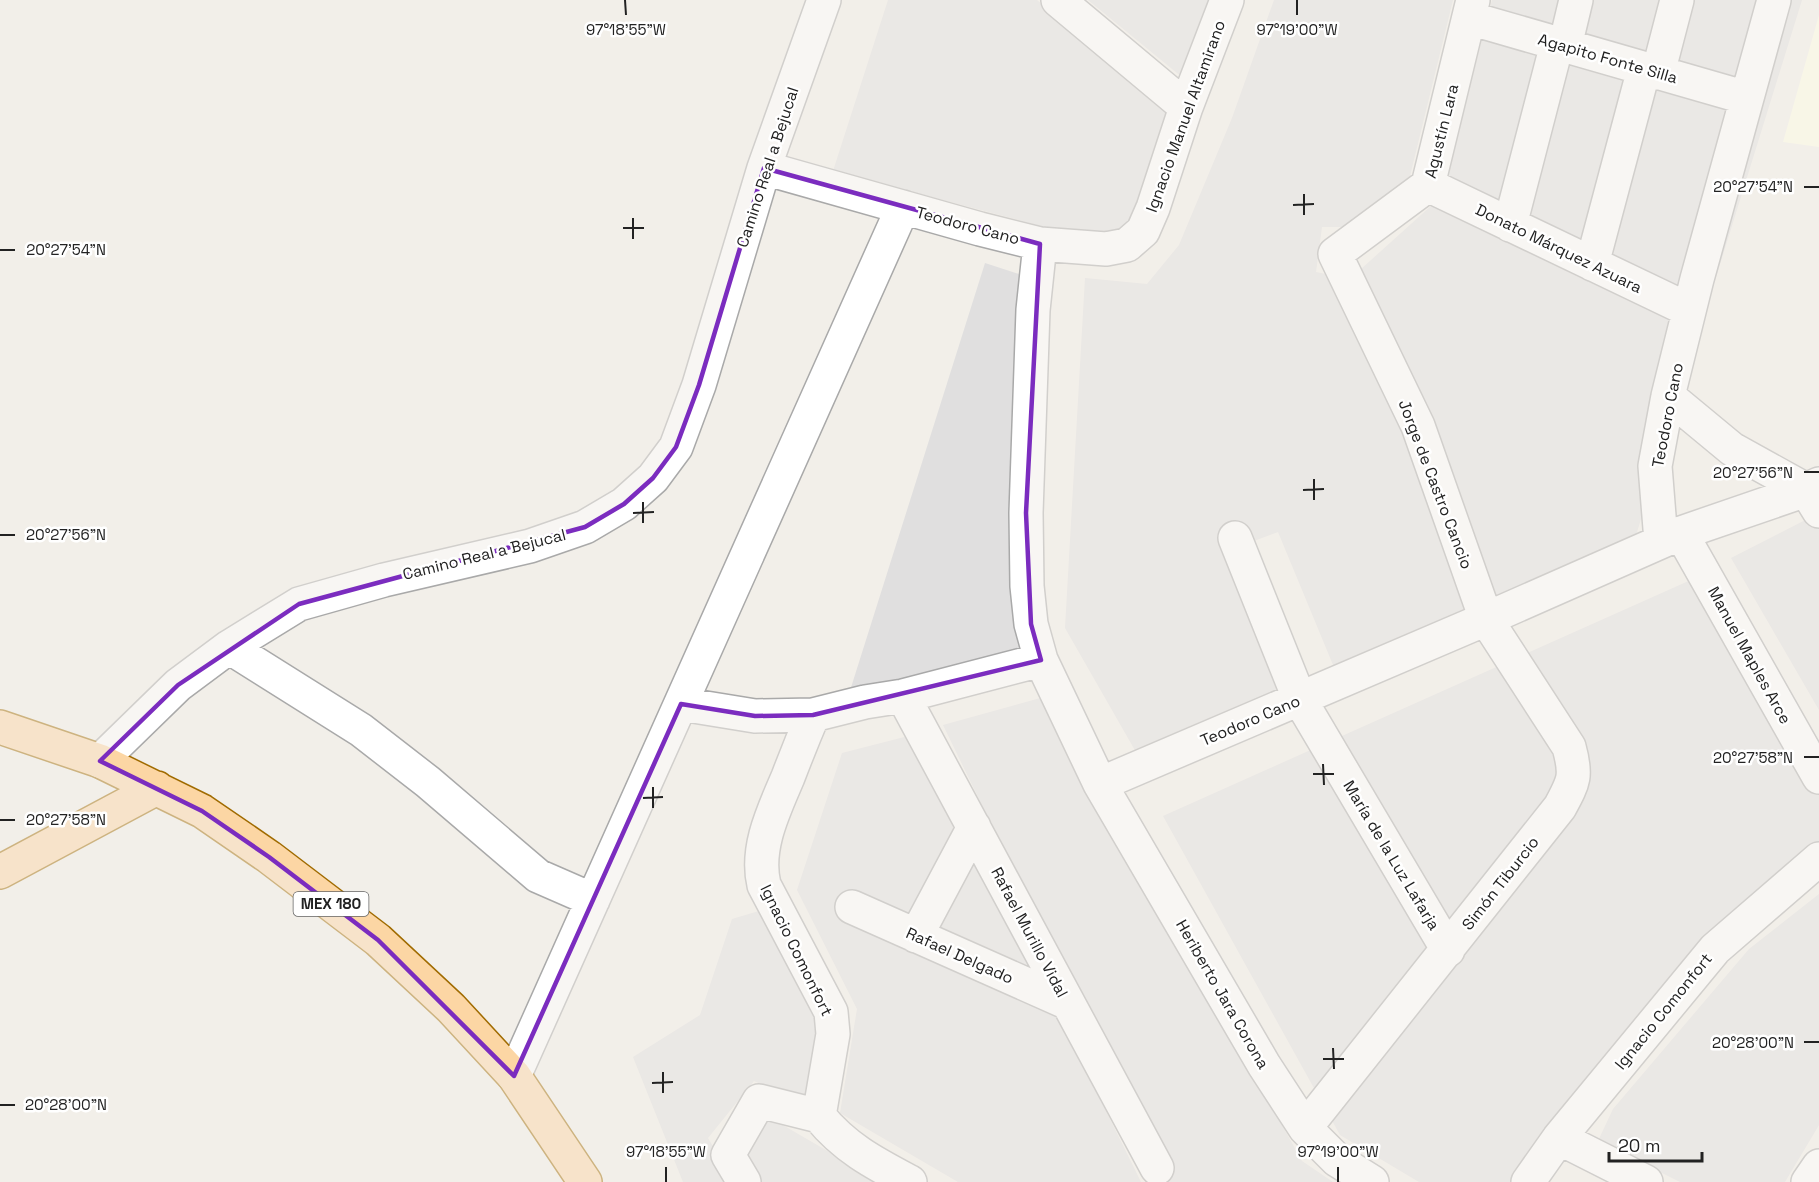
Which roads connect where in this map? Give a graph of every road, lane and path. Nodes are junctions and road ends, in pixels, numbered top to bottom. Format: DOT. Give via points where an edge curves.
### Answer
graph roads {
  1 [pos="824,0"];
  2 [pos="1058,0"];
  3 [pos="1227,0"];
  4 [pos="1576,0"];
  5 [pos="1677,0"];
  6 [pos="1774,0"];
  7 [pos="1471,9"];
  8 [pos="1561,45"];
  9 [pos="1651,71"];
  10 [pos="1747,98"];
  11 [pos="1186,107"];
  12 [pos="764,168"];
  13 [pos="1428,185"];
  14 [pos="903,207"];
  15 [pos="1510,225"];
  16 [pos="1040,244"];
  17 [pos="1335,254"];
  18 [pos="1592,264"];
  19 [pos="1689,310"];
  20 [pos="1668,396"];
  21 [pos="1815,495"];
  22 [pos="1671,537"];
  23 [pos="1234,538"];
  24 [pos="1486,619"];
  25 [pos="229,647"];
  26 [pos="1041,660"];
  27 [pos="903,696"];
  28 [pos="1299,698"];
  29 [pos="681,704"];
  30 [pos="813,716"];
  31 [pos="0,727"];
  32 [pos="100,761"];
  33 [pos="1819,777"];
  34 [pos="1100,784"];
  35 [pos="157,788"];
  36 [pos="974,827"];
  37 [pos="1819,859"];
  38 [pos="0,872"];
  39 [pos="593,900"];
  40 [pos="852,907"];
  41 [pos="916,936"];
  42 [pos="1448,950"];
  43 [pos="1068,1003"];
  44 [pos="514,1076"];
  45 [pos="819,1116"];
  46 [pos="1305,1128"];
  47 [pos="1559,1138"];
  48 [pos="1819,1166"];
  49 [pos="1157,1168"];
  50 [pos="585,1182"];
  51 [pos="744,1182"];
  52 [pos="910,1182"];
  53 [pos="1372,1182"];
  54 [pos="1527,1182"];
  55 [pos="1646,1182"];
  56 [pos="1808,1182"];
  1 -- 12 [label="street, Camino Real a Bejucal"];
  2 -- 11 [label="street"];
  3 -- 11 [label="street, Ignacio Manuel Altamirano"];
  4 -- 8 [label="street"];
  5 -- 9 [label="street"];
  6 -- 10 [label="street, Teodoro Cano"];
  7 -- 8 [label="street, Agapito Fonte Silla"];
  7 -- 13 [label="street, Agustín Lara"];
  8 -- 9 [label="street, Agapito Fonte Silla"];
  8 -- 15 [label="street"];
  9 -- 10 [label="street, Agapito Fonte Silla"];
  9 -- 18 [label="street"];
  10 -- 19 [label="street, Teodoro Cano"];
  11 -- 16 [label="street, Ignacio Manuel Altamirano" via="1143,231 1127,245 1106,249"];
  12 -- 14 [label="street, Teodoro Cano"];
  12 -- 25 [label="street, Camino Real a Bejucal" via="699,385 676,447 653,478 624,504 585,527 530,546 299,604"];
  13 -- 15 [label="street, Donato Márquez Azuara"];
  13 -- 17 [label="street, Agustín Lara"];
  14 -- 16 [label="street, Teodoro Cano"];
  14 -- 29 [label="street"];
  15 -- 18 [label="street, Donato Márquez Azuara"];
  16 -- 26 [label="street, Teodoro Cano" via="1033,310 1026,513 1030,624"];
  17 -- 24 [label="street, Jorge de Castro Cancio" via="1418,426"];
  18 -- 19 [label="street, Donato Márquez Azuara"];
  19 -- 20 [label="street, Teodoro Cano"];
  20 -- 21 [label="street" via="1732,449"];
  20 -- 22 [label="street, Teodoro Cano" via="1655,466"];
  21 -- 22 [label="street"];
  22 -- 24 [label="street, Teodoro Cano"];
  22 -- 33 [label="street, Manuel Maples Arce"];
  23 -- 28 [label="street"];
  24 -- 28 [label="street, Teodoro Cano"];
  24 -- 42 [label="street, Simón Tiburcio" via="1569,747 1574,775 1560,807"];
  25 -- 32 [label="street, Camino Real a Bejucal" via="178,685"];
  25 -- 39 [label="street" via="361,730 538,876"];
  26 -- 27 [label="street"];
  26 -- 34 [label="street, Teodoro Cano"];
  27 -- 30 [label="street"];
  27 -- 36 [label="street, Rafael Murillo Vidal"];
  28 -- 34 [label="street, Teodoro Cano"];
  28 -- 42 [label="street, María de la Luz Lafarja"];
  29 -- 30 [label="street" via="755,716"];
  29 -- 39 [label="street"];
  30 -- 45 [label="street, Ignacio Comonfort" via="772,815 761,865 765,885 831,1012 833,1034"];
  31 -- 32 [label="main road, MEX 180"];
  32 -- 35 [label="main road, MEX 180"];
  34 -- 46 [label="street, Heriberto Jara Corona"];
  35 -- 38 [label="main road"];
  35 -- 44 [label="main road, MEX 180" via="202,811 269,857 378,940 451,1008"];
  36 -- 41 [label="street"];
  36 -- 43 [label="street, Rafael Murillo Vidal"];
  37 -- 47 [label="street, Ignacio Comonfort" via="1715,949"];
  39 -- 44 [label="street"];
  40 -- 41 [label="street, Rafael Delgado"];
  41 -- 43 [label="street, Rafael Delgado"];
  42 -- 46 [label="street, Simón Tiburcio"];
  43 -- 49 [label="street, Rafael Murillo Vidal"];
  44 -- 50 [label="main road, MEX 180"];
  45 -- 51 [label="street" via="759,1101 728,1155"];
  45 -- 52 [label="street" via="864,1158"];
  46 -- 53 [label="street, Heriberto Jara Corona" via="1337,1160"];
  47 -- 54 [label="street, Ignacio Comonfort"];
  47 -- 55 [label="street"];
  48 -- 56 [label="street"];
}
